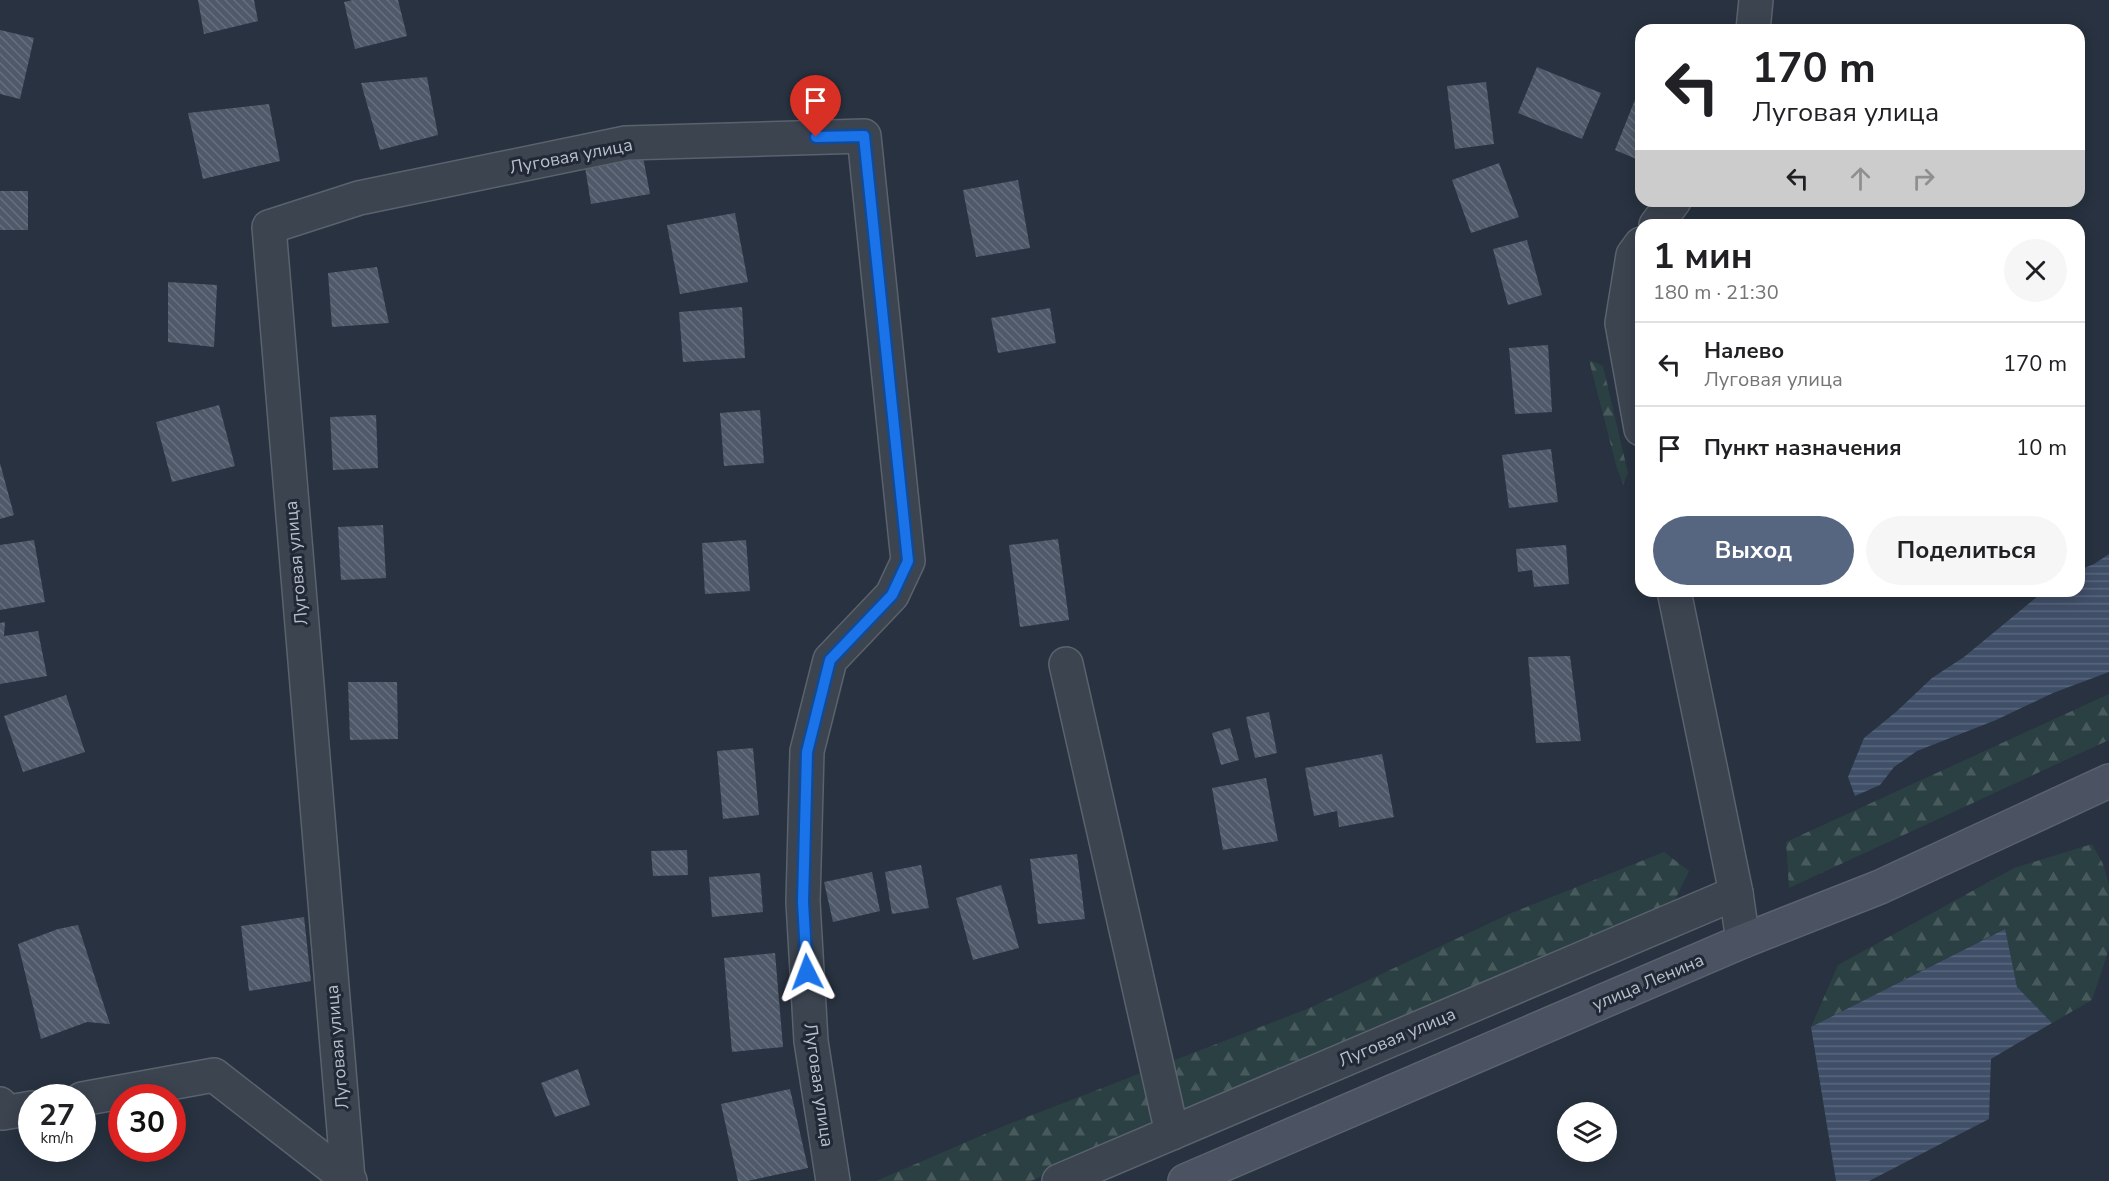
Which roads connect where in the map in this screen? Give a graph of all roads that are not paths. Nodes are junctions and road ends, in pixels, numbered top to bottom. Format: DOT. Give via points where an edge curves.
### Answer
graph roads {
  1 [pos="1756,0"];
  2 [pos="1754,24"];
  3 [pos="1635,252"];
  4 [pos="1635,396"];
  5 [pos="1675,597"];
  6 [pos="1066,664"];
  7 [pos="2109,781"];
  8 [pos="1736,893"];
  9 [pos="1743,941"];
  10 [pos="96,1096"];
  11 [pos="0,1104"];
  12 [pos="18,1110"];
  13 [pos="1173,1133"];
  14 [pos="349,1180"];
  15 [pos="833,1181"];
  16 [pos="1059,1181"];
  17 [pos="1185,1181"];
  1 -- 2 [label="street"];
  3 -- 4 [label="street" via="1622,323"];
  5 -- 8 [label="street"];
  6 -- 13 [label="street"];
  7 -- 9 [label="main road, улица Ленина" via="1880,887"];
  8 -- 9 [label="street"];
  8 -- 13 [label="street, Луговая улица"];
  9 -- 17 [label="main road, улица Ленина"];
  10 -- 14 [label="street, Луговая улица" via="214,1075"];
  11 -- 12 [label="street" via="3,1113"];
  13 -- 16 [label="street, Луговая улица"];
  14 -- 15 [label="street, Луговая улица" via="269,227 359,198 626,143 864,136 908,561 892,595 830,660 807,752 803,902 811,1041"];
}
